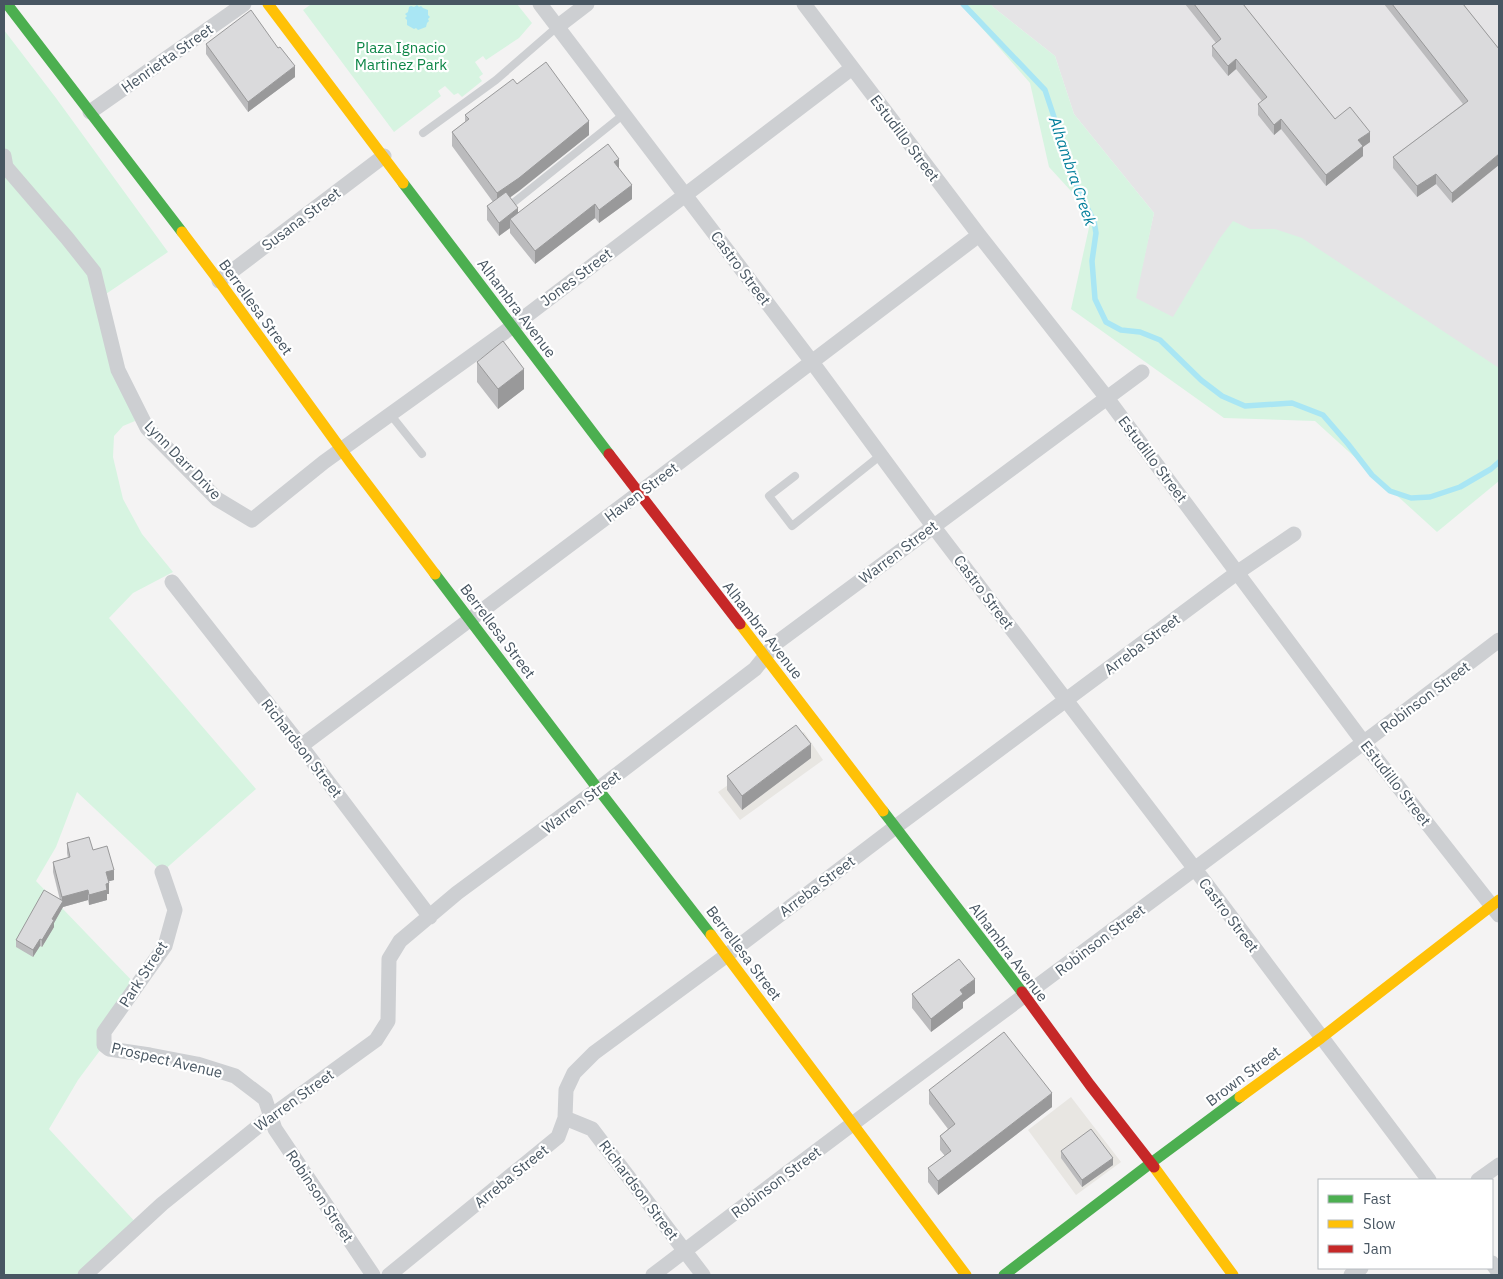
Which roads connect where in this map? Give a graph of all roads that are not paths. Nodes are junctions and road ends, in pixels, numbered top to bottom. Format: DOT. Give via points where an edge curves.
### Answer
graph roads {
  1 [pos="7,4"];
  2 [pos="244,4"];
  3 [pos="268,4"];
  4 [pos="540,4"];
  5 [pos="587,4"];
  6 [pos="804,4"];
  7 [pos="557,27"];
  8 [pos="852,68"];
  9 [pos="90,112"];
  10 [pos="624,114"];
  11 [pos="423,133"];
  12 [pos="4,156"];
  13 [pos="384,156"];
  14 [pos="685,194"];
  15 [pos="513,202"];
  16 [pos="979,234"];
  17 [pos="218,281"];
  18 [pos="513,326"];
  19 [pos="812,362"];
  20 [pos="1142,372"];
  21 [pos="1107,398"];
  22 [pos="390,414"];
  23 [pos="341,450"];
  24 [pos="422,454"];
  25 [pos="881,455"];
  26 [pos="795,476"];
  27 [pos="639,493"];
  28 [pos="252,520"];
  29 [pos="933,526"];
  30 [pos="1294,534"];
  31 [pos="1238,572"];
  32 [pos="172,582"];
  33 [pos="470,620"];
  34 [pos="1499,640"];
  35 [pos="765,657"];
  36 [pos="1065,700"];
  37 [pos="1364,743"];
  38 [pos="301,746"];
  39 [pos="598,789"];
  40 [pos="894,828"];
  41 [pos="1195,869"];
  42 [pos="162,872"];
  43 [pos="1497,907"];
  44 [pos="430,917"];
  45 [pos="727,955"];
  46 [pos="1025,996"];
  47 [pos="1321,1038"];
  48 [pos="104,1045"];
  49 [pos="271,1116"];
  50 [pos="565,1118"];
  51 [pos="852,1124"];
  52 [pos="1151,1163"];
  53 [pos="1499,1165"];
  54 [pos="1428,1179"];
  55 [pos="1479,1179"];
  56 [pos="685,1251"];
  57 [pos="85,1275"];
  58 [pos="373,1275"];
  59 [pos="389,1275"];
  60 [pos="653,1275"];
  61 [pos="703,1275"];
  62 [pos="966,1275"];
  63 [pos="1004,1275"];
  64 [pos="1233,1275"];
  1 -- 9 [label="main road, Berrellesa Street"];
  2 -- 9 [label="street, Henrietta Street"];
  3 -- 13 [label="main road, Alhambra Avenue"];
  4 -- 7 [label="street, Castro Street"];
  5 -- 7 [label="street"];
  6 -- 8 [label="street, Estudillo Street"];
  7 -- 10 [label="street, Castro Street"];
  7 -- 11 [label="lane" via="496,80"];
  8 -- 14 [label="street, Jones Street"];
  8 -- 16 [label="street, Estudillo Street"];
  9 -- 17 [label="main road, Berrellesa Street"];
  10 -- 14 [label="street, Castro Street"];
  10 -- 15 [label="lane"];
  12 -- 28 [label="street, Lynn Darr Drive" via="6,167 94,272 118,370 148,428 217,499"];
  13 -- 17 [label="street, Susana Street"];
  13 -- 18 [label="main road, Alhambra Avenue"];
  14 -- 18 [label="street, Jones Street"];
  14 -- 19 [label="street, Castro Street"];
  16 -- 19 [label="street, Haven Street"];
  16 -- 21 [label="street, Estudillo Street"];
  17 -- 23 [label="main road, Berrellesa Street"];
  18 -- 22 [label="street, Jones Street"];
  18 -- 27 [label="main road, Alhambra Avenue"];
  19 -- 25 [label="street, Castro Street"];
  19 -- 27 [label="street, Haven Street"];
  20 -- 21 [label="street, Warren Street"];
  21 -- 29 [label="street, Warren Street"];
  21 -- 31 [label="street, Estudillo Street"];
  22 -- 23 [label="street, Jones Street"];
  22 -- 24 [label="lane"];
  23 -- 28 [label="street, Jones Street"];
  23 -- 33 [label="main road, Berrellesa Street"];
  25 -- 26 [label="lane" via="792,526 769,496"];
  25 -- 29 [label="street, Castro Street"];
  27 -- 33 [label="street, Haven Street"];
  27 -- 35 [label="main road, Alhambra Avenue"];
  29 -- 35 [label="street, Warren Street" via="775,644"];
  29 -- 36 [label="street, Castro Street"];
  30 -- 31 [label="street, Arreba Street"];
  31 -- 36 [label="street, Arreba Street"];
  31 -- 37 [label="street, Estudillo Street"];
  32 -- 38 [label="street, Richardson Street"];
  33 -- 38 [label="street, Haven Street"];
  33 -- 39 [label="main road, Berrellesa Street"];
  34 -- 37 [label="street, Robinson Street"];
  35 -- 39 [label="street, Warren Street" via="755,669"];
  35 -- 40 [label="main road, Alhambra Avenue"];
  36 -- 40 [label="street, Arreba Street"];
  36 -- 41 [label="street, Castro Street"];
  37 -- 41 [label="street, Robinson Street"];
  37 -- 43 [label="street, Estudillo Street"];
  38 -- 44 [label="street, Richardson Street"];
  39 -- 44 [label="street, Warren Street" via="457,893"];
  39 -- 45 [label="main road, Berrellesa Street"];
  40 -- 45 [label="street, Arreba Street"];
  40 -- 46 [label="main road, Alhambra Avenue"];
  41 -- 46 [label="street, Robinson Street"];
  41 -- 47 [label="street, Castro Street"];
  42 -- 48 [label="street, Park Street" via="175,910 165,946 104,1032"];
  43 -- 47 [label="main road, Brown Street"];
  44 -- 49 [label="street, Warren Street" via="400,941 389,959 388,1020 376,1040"];
  45 -- 50 [label="street, Arreba Street" via="594,1052 574,1073 566,1090"];
  45 -- 51 [label="main road, Berrellesa Street"];
  46 -- 51 [label="street, Robinson Street"];
  46 -- 52 [label="main road, Alhambra Avenue"];
  47 -- 52 [label="main road, Brown Street"];
  47 -- 54 [label="street, Castro Street"];
  48 -- 49 [label="street, Prospect Avenue" via="109,1050 197,1064 235,1076 266,1099"];
  49 -- 57 [label="street, Warren Street" via="162,1204"];
  49 -- 58 [label="street, Robinson Street" via="275,1129"];
  50 -- 56 [label="street, Richardson Street" via="592,1129"];
  50 -- 59 [label="street, Arreba Street" via="558,1137"];
  51 -- 56 [label="street, Robinson Street"];
  51 -- 62 [label="main road, Berrellesa Street"];
  52 -- 63 [label="main road, Brown Street"];
  52 -- 64 [label="main road, Alhambra Avenue"];
  53 -- 55 [label="street"];
  56 -- 60 [label="street, Robinson Street"];
  56 -- 61 [label="street, Richardson Street"];
}
